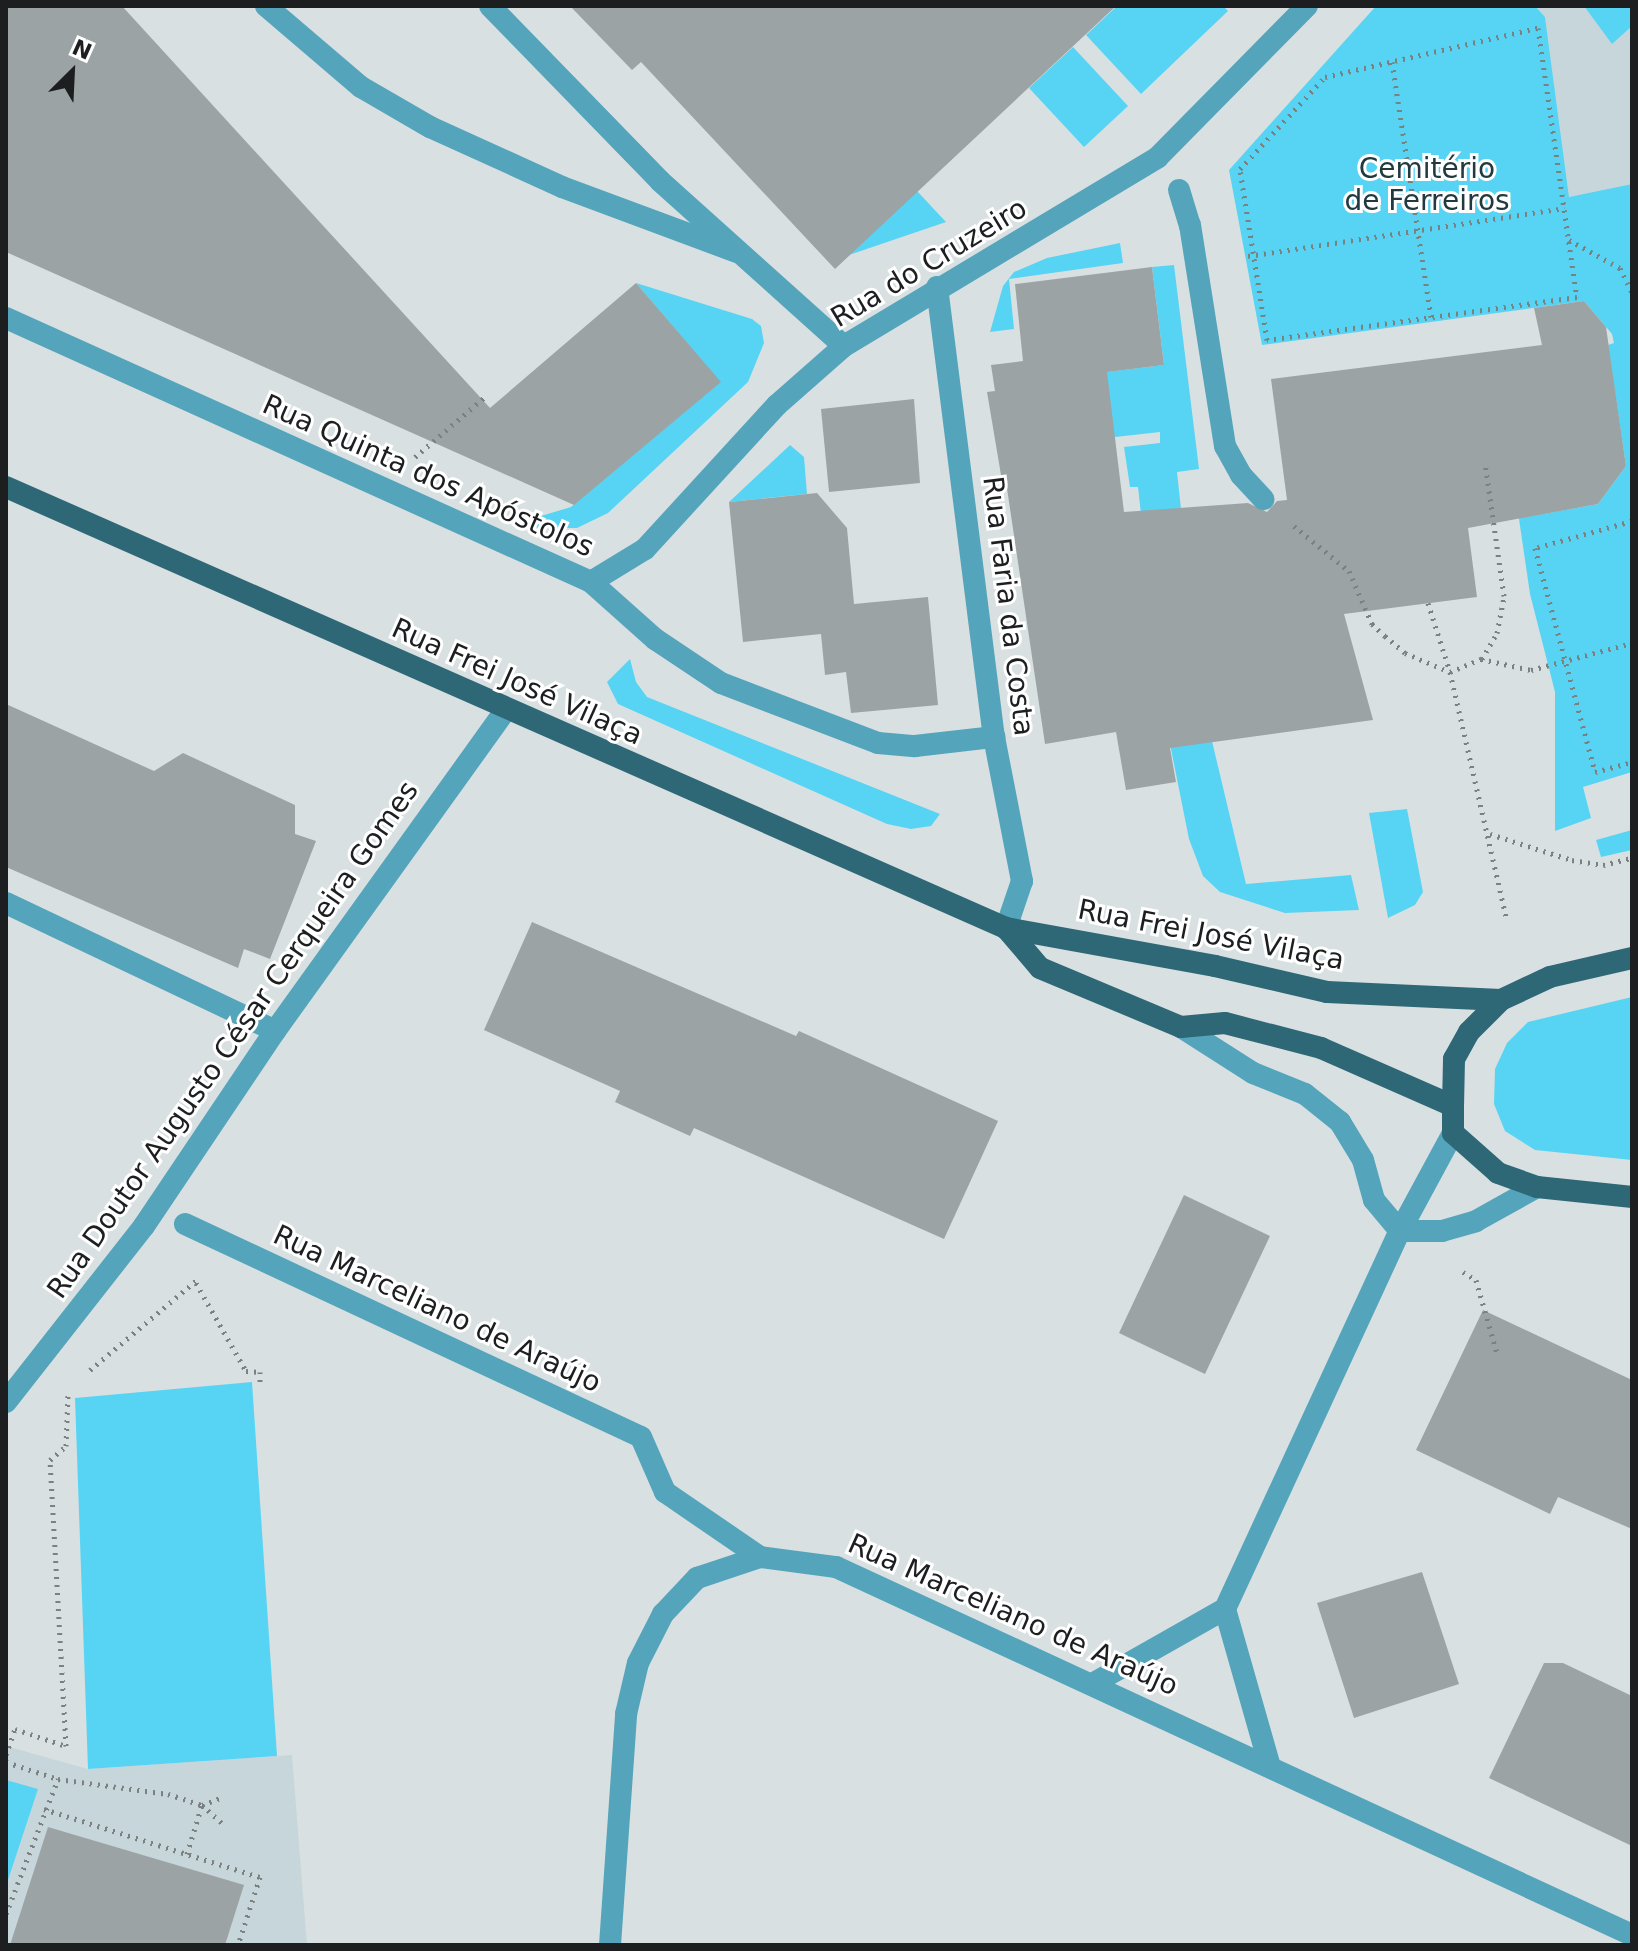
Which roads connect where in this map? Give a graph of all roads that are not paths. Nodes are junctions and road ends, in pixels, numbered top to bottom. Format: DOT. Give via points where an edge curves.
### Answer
graph roads {
  1 [pos="266,6"];
  2 [pos="490,6"];
  3 [pos="1307,6"];
  4 [pos="1179,190"];
  5 [pos="737,252"];
  6 [pos="937,287"];
  7 [pos="6,318"];
  8 [pos="844,346"];
  9 [pos="6,487"];
  10 [pos="1263,499"];
  11 [pos="591,582"];
  12 [pos="505,711"];
  13 [pos="994,737"];
  14 [pos="6,903"];
  15 [pos="1006,928"];
  16 [pos="1632,958"];
  17 [pos="1501,1000"];
  18 [pos="1181,1027"];
  19 [pos="275,1031"];
  20 [pos="1453,1106"];
  21 [pos="1453,1133"];
  22 [pos="1537,1187"];
  23 [pos="1632,1197"];
  24 [pos="185,1224"];
  25 [pos="1400,1231"];
  26 [pos="6,1402"];
  27 [pos="760,1557"];
  28 [pos="1225,1609"];
  29 [pos="1094,1683"];
  30 [pos="1269,1763"];
  31 [pos="1632,1935"];
  32 [pos="610,1945"];
  1 -- 5 [label="street" via="361,87 430,127 562,187"];
  2 -- 5 [label="street"];
  3 -- 6 [label="street, Rua do Cruzeiro" via="1158,157 1070,214"];
  4 -- 10 [label="street" via="1190,225 1225,446"];
  5 -- 8 [label="street"];
  6 -- 8 [label="street, Rua do Cruzeiro"];
  6 -- 13 [label="street, Rua Faria da Costa"];
  7 -- 11 [label="street, Rua Quinta dos Apóstolos"];
  8 -- 11 [label="street, Rua do Cruzeiro" via="777,405 645,549"];
  9 -- 12 [label="main road, Rua Frei José Vilaça"];
  11 -- 13 [label="street, Rua Quinta dos Apóstolos" via="655,639 721,683 818,724 878,743 915,746"];
  12 -- 15 [label="main road, Rua Frei José Vilaça"];
  12 -- 19 [label="street, Rua Doutor Augusto César Cerqueira Gomes"];
  13 -- 15 [label="street, Rua Faria da Costa" via="1022,881"];
  14 -- 19 [label="street"];
  15 -- 17 [label="main road, Rua Frei José Vilaça" via="1327,992"];
  15 -- 18 [label="main road, Rua Frei José Vilaça" via="1040,968"];
  16 -- 17 [label="main road, Rua Frei José Vilaça" via="1550,977"];
  17 -- 20 [label="main road, Rua Frei José Vilaça" via="1469,1032 1454,1059"];
  18 -- 20 [label="main road, Rua Frei José Vilaça" via="1225,1023 1321,1048"];
  18 -- 25 [label="street" via="1253,1073 1305,1094 1340,1122 1363,1160 1374,1200"];
  19 -- 26 [label="street, Rua Doutor Augusto César Cerqueira Gomes" via="144,1226"];
  20 -- 21 [label="main road, Rua Frei José Vilaça"];
  21 -- 22 [label="main road" via="1498,1173"];
  21 -- 25 [label="street"];
  22 -- 23 [label="main road"];
  22 -- 25 [label="street" via="1476,1221 1442,1231"];
  24 -- 27 [label="street, Rua Marceliano de Araújo" via="641,1437 665,1492"];
  25 -- 28 [label="street"];
  27 -- 29 [label="street, Rua Marceliano de Araújo" via="836,1567"];
  27 -- 32 [label="street" via="697,1578 663,1614 638,1663 626,1714"];
  28 -- 29 [label="street"];
  28 -- 30 [label="street"];
  29 -- 30 [label="street, Rua Marceliano de Araújo"];
  30 -- 31 [label="street, Rua Marceliano de Araújo"];
}
